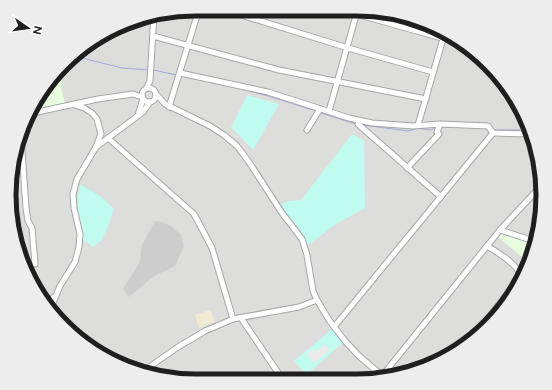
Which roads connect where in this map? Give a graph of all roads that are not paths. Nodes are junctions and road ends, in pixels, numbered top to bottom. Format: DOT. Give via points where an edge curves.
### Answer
graph roads {
  1 [pos="197,16"];
  2 [pos="245,16"];
  3 [pos="356,16"];
  4 [pos="367,16"];
  5 [pos="153,21"];
  6 [pos="152,36"];
  7 [pos="444,39"];
  8 [pos="188,45"];
  9 [pos="348,48"];
  10 [pos="433,72"];
  11 [pos="179,74"];
  12 [pos="150,81"];
  13 [pos="338,82"];
  14 [pos="145,90"];
  15 [pos="154,92"];
  16 [pos="133,94"];
  17 [pos="143,98"];
  18 [pos="426,99"];
  19 [pos="151,102"];
  20 [pos="74,105"];
  21 [pos="167,106"];
  22 [pos="319,111"];
  23 [pos="329,111"];
  24 [pos="36,112"];
  25 [pos="138,115"];
  26 [pos="358,124"];
  27 [pos="418,125"];
  28 [pos="440,126"];
  29 [pos="307,130"];
  30 [pos="491,130"];
  31 [pos="525,133"];
  32 [pos="108,138"];
  33 [pos="96,147"];
  34 [pos="22,149"];
  35 [pos="407,168"];
  36 [pos="536,191"];
  37 [pos="441,197"];
  38 [pos="500,230"];
  39 [pos="530,240"];
  40 [pos="487,246"];
  41 [pos="35,264"];
  42 [pos="519,272"];
  43 [pos="55,296"];
  44 [pos="50,300"];
  45 [pos="317,300"];
  46 [pos="52,303"];
  47 [pos="241,318"];
  48 [pos="233,319"];
  49 [pos="334,327"];
  50 [pos="148,368"];
  51 [pos="388,371"];
  52 [pos="378,372"];
  53 [pos="279,374"];
  1 -- 8 [label="street"];
  2 -- 9 [label="street"];
  3 -- 9 [label="street"];
  4 -- 7 [label="street"];
  5 -- 6 [label="street"];
  6 -- 8 [label="street"];
  6 -- 12 [label="street"];
  7 -- 10 [label="street"];
  8 -- 11 [label="street"];
  8 -- 13 [label="street" via="279,70"];
  9 -- 10 [label="street"];
  9 -- 13 [label="street"];
  10 -- 18 [label="street"];
  11 -- 21 [label="street"];
  11 -- 22 [label="street" via="268,92"];
  12 -- 14 [label="street"];
  12 -- 15 [label="street"];
  13 -- 18 [label="street"];
  13 -- 23 [label="street"];
  14 -- 15 [label="street" via="149,88"];
  14 -- 16 [label="street"];
  14 -- 17 [label="street"];
  15 -- 19 [label="street" via="155,99"];
  15 -- 21 [label="street"];
  16 -- 17 [label="street"];
  16 -- 20 [label="street"];
  17 -- 19 [label="street"];
  17 -- 25 [label="street"];
  18 -- 27 [label="street"];
  19 -- 21 [label="street"];
  19 -- 25 [label="street"];
  20 -- 24 [label="street"];
  20 -- 33 [label="street" via="84,108 97,119 101,134"];
  21 -- 45 [label="street" via="210,126 232,141 241,151 302,239"];
  22 -- 23 [label="street"];
  22 -- 29 [label="street"];
  23 -- 27 [label="street" via="372,123"];
  25 -- 32 [label="street"];
  26 -- 35 [label="street"];
  27 -- 28 [label="street"];
  28 -- 30 [label="street" via="488,126"];
  28 -- 35 [label="street" via="437,132 439,134"];
  30 -- 31 [label="street"];
  30 -- 37 [label="street"];
  32 -- 33 [label="street"];
  32 -- 48 [label="street" via="194,214 212,248"];
  33 -- 43 [label="street" via="77,179 73,194 80,234 75,262"];
  34 -- 41 [label="street" via="26,208 32,228"];
  35 -- 37 [label="street"];
  36 -- 38 [label="street"];
  37 -- 49 [label="street"];
  38 -- 39 [label="street"];
  38 -- 40 [label="street"];
  40 -- 42 [label="street" via="516,267"];
  40 -- 51 [label="street"];
  43 -- 44 [label="street"];
  43 -- 46 [label="street"];
  45 -- 47 [label="street" via="298,307"];
  45 -- 49 [label="street"];
  47 -- 48 [label="street"];
  47 -- 53 [label="street"];
  48 -- 50 [label="street" via="205,331"];
  49 -- 52 [label="street" via="359,356"];
}
